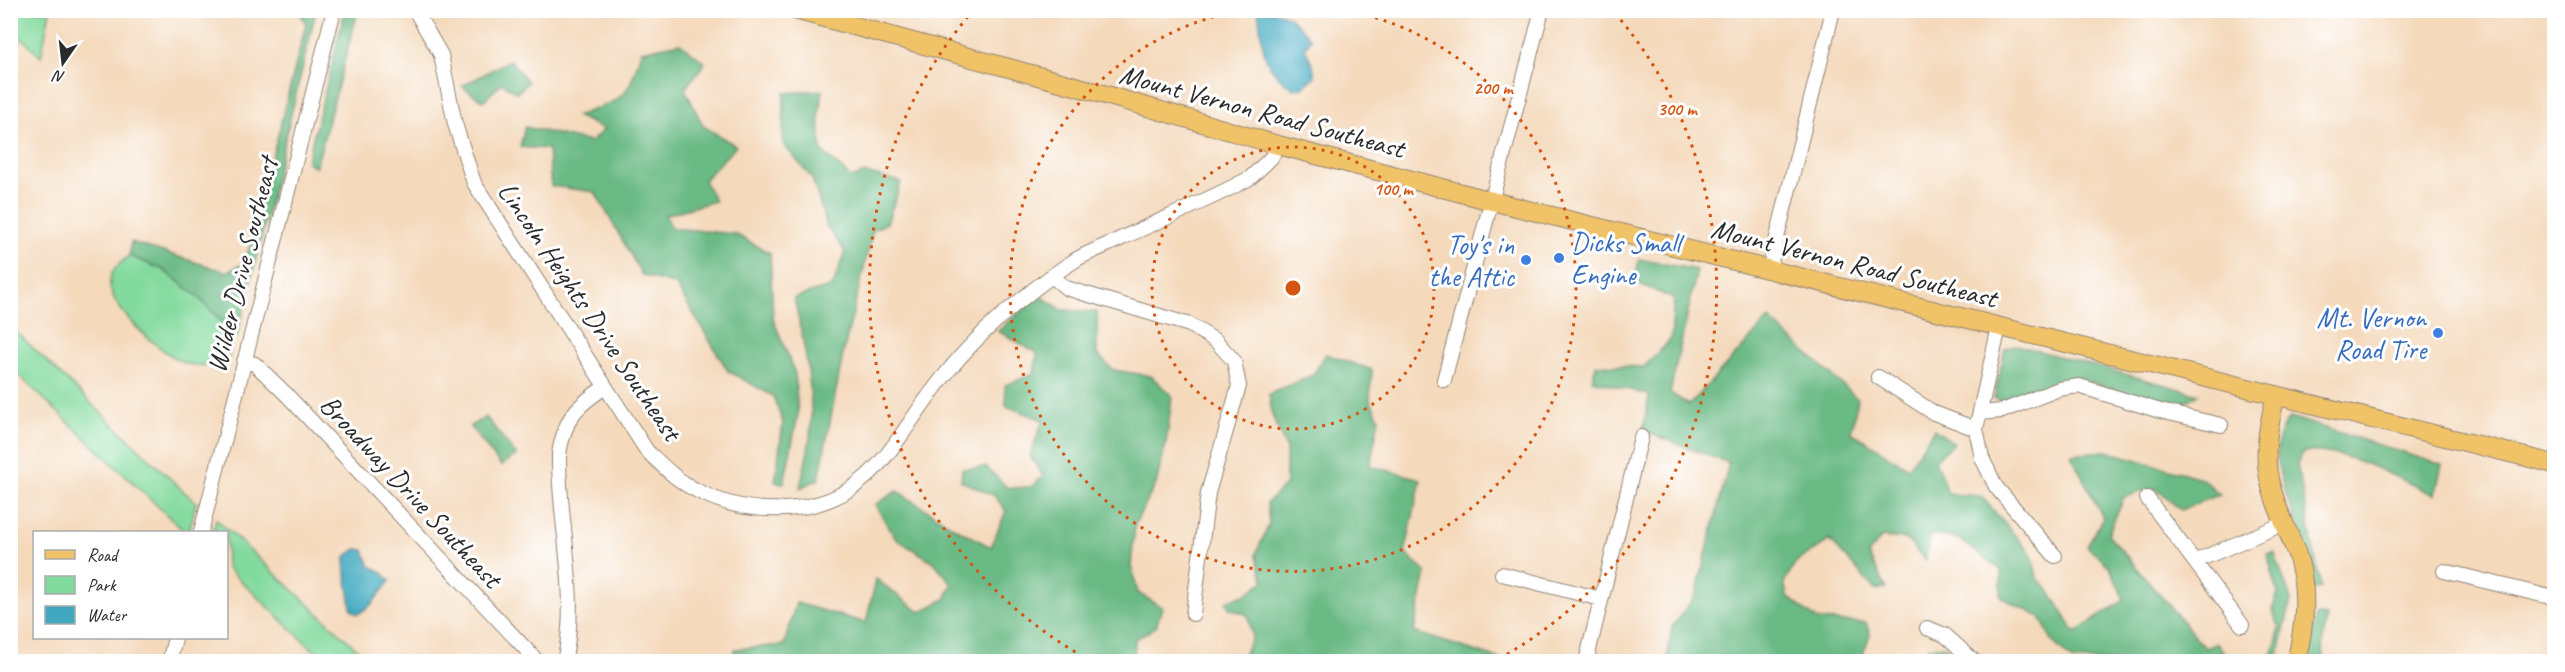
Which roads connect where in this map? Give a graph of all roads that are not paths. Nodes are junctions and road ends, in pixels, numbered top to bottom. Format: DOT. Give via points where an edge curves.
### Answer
graph roads {
  1 [pos="334,10"];
  2 [pos="415,10"];
  3 [pos="795,10"];
  4 [pos="1542,10"];
  5 [pos="1833,10"];
  6 [pos="1278,145"];
  7 [pos="1492,201"];
  8 [pos="1769,270"];
  9 [pos="1053,277"];
  10 [pos="1999,327"];
  11 [pos="244,360"];
  12 [pos="1878,377"];
  13 [pos="1443,380"];
  14 [pos="605,387"];
  15 [pos="2276,396"];
  16 [pos="1980,413"];
  17 [pos="2221,425"];
  18 [pos="1976,429"];
  19 [pos="1641,437"];
  20 [pos="2554,464"];
  21 [pos="2147,498"];
  22 [pos="2283,524"];
  23 [pos="201,531"];
  24 [pos="2055,556"];
  25 [pos="2196,561"];
  26 [pos="2444,571"];
  27 [pos="1502,574"];
  28 [pos="1601,598"];
  29 [pos="2554,598"];
  30 [pos="1193,614"];
  31 [pos="2242,625"];
  32 [pos="1927,628"];
  33 [pos="175,639"];
  34 [pos="169,662"];
  35 [pos="538,662"];
  36 [pos="564,662"];
  37 [pos="1586,662"];
  38 [pos="1975,662"];
  39 [pos="2296,662"];
  1 -- 11 [label="street, Wilder Drive Southeast"];
  2 -- 14 [label="street, Lincoln Heights Drive Southeast" via="441,55 454,124 474,183"];
  3 -- 6 [label="main road, Mount Vernon Road Southeast"];
  4 -- 7 [label="street"];
  5 -- 8 [label="street"];
  6 -- 7 [label="main road, Mount Vernon Road Southeast"];
  6 -- 9 [label="street, Lincoln Heights Drive Southeast" via="1271,158 1250,178 1078,258"];
  7 -- 8 [label="main road, Mount Vernon Road Southeast"];
  7 -- 13 [label="street"];
  8 -- 10 [label="main road, Mount Vernon Road Southeast"];
  9 -- 14 [label="street, Lincoln Heights Drive Southeast" via="1022,298 973,342 871,472 845,491 813,505 755,508 696,490 647,451"];
  9 -- 30 [label="street" via="1066,288 1190,325 1216,342 1234,361 1239,386 1208,493"];
  10 -- 15 [label="main road, Mount Vernon Road Southeast"];
  10 -- 16 [label="street"];
  11 -- 23 [label="street, Wilder Drive Southeast"];
  11 -- 35 [label="street, Broadway Drive Southeast" via="255,364 286,394"];
  12 -- 18 [label="street" via="1934,413"];
  14 -- 36 [label="street" via="572,415 559,454 570,610 570,639"];
  15 -- 20 [label="main road, Mount Vernon Road Southeast"];
  15 -- 22 [label="main road" via="2266,455"];
  16 -- 17 [label="street" via="2002,411 2059,389 2079,387"];
  16 -- 18 [label="street"];
  18 -- 24 [label="street" via="1982,458 1996,487"];
  19 -- 28 [label="street"];
  21 -- 25 [label="street"];
  22 -- 25 [label="street"];
  22 -- 39 [label="main road" via="2303,578 2304,621"];
  25 -- 31 [label="street"];
  26 -- 29 [label="street"];
  27 -- 28 [label="street"];
  28 -- 37 [label="street"];
  32 -- 38 [label="street" via="1945,635"];
  33 -- 34 [label="street"];
}
